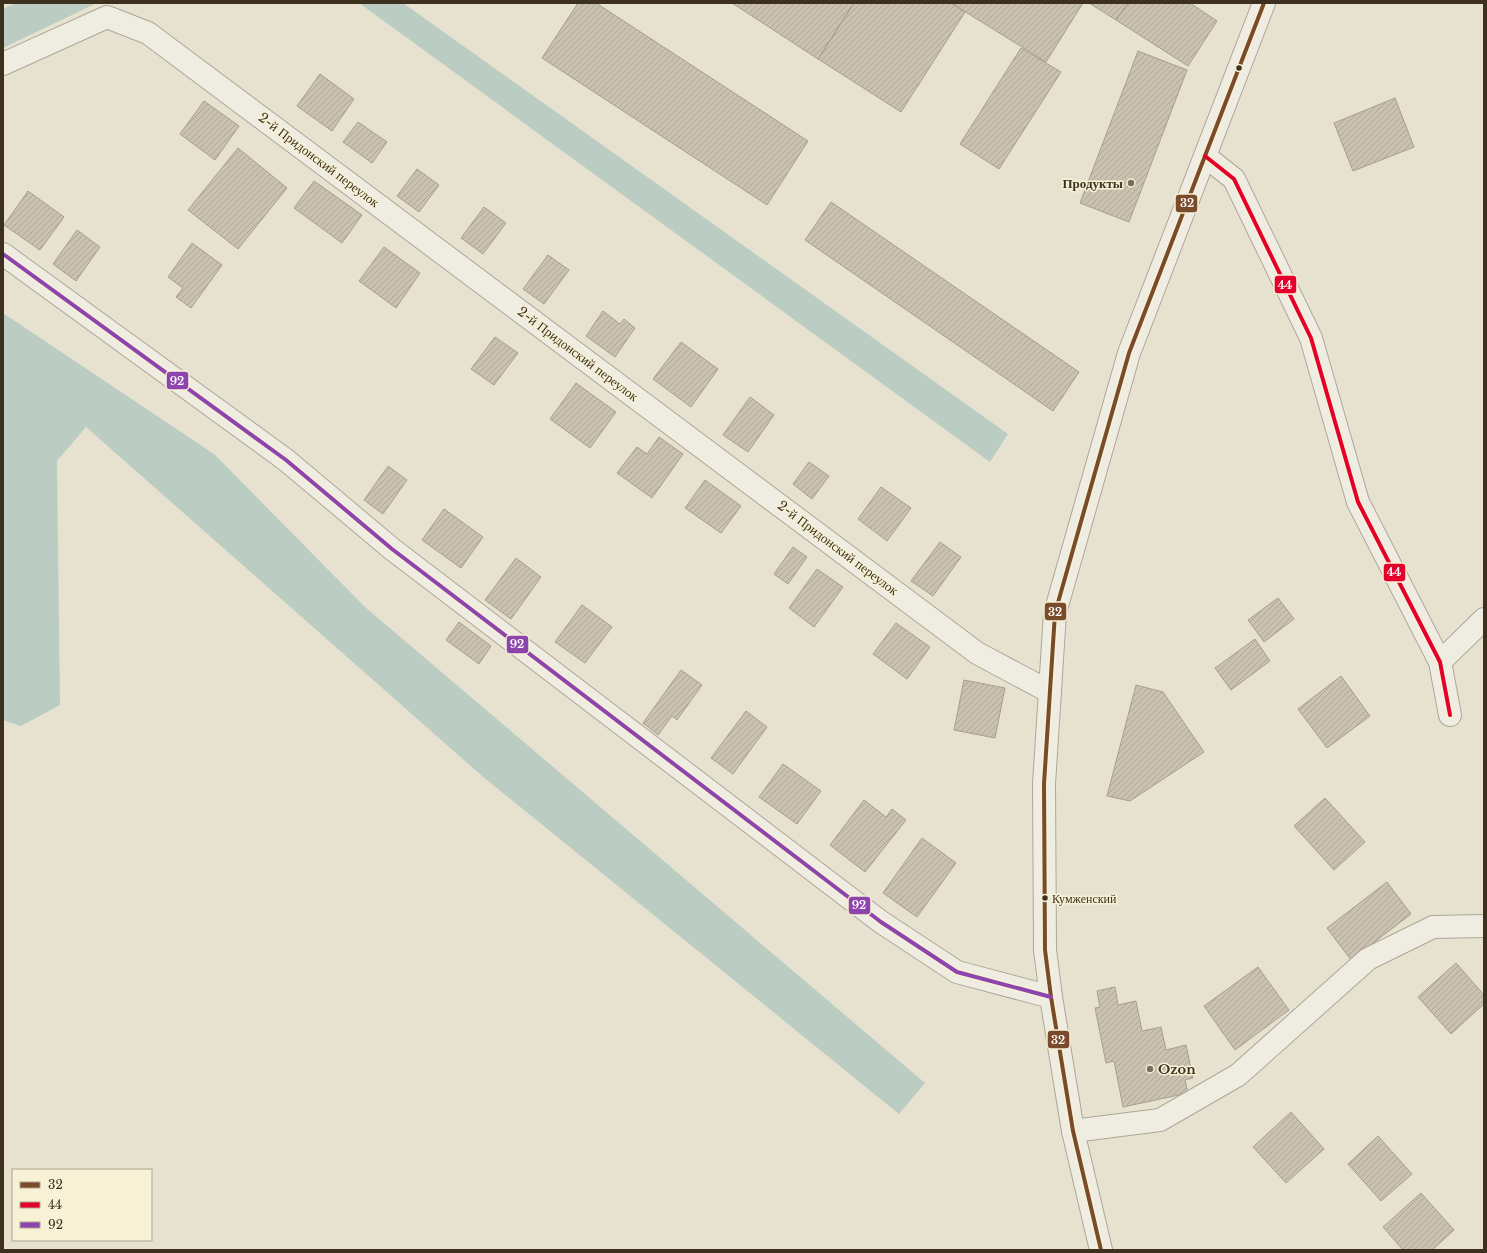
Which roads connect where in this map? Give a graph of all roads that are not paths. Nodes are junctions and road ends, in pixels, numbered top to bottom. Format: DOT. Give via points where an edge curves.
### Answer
graph roads {
  1 [pos="1264,3"];
  2 [pos="3,64"];
  3 [pos="1205,156"];
  4 [pos="3,254"];
  5 [pos="1484,619"];
  6 [pos="1440,662"];
  7 [pos="1050,692"];
  8 [pos="1450,715"];
  9 [pos="1484,926"];
  10 [pos="1051,998"];
  11 [pos="1073,1131"];
  12 [pos="1101,1250"];
  1 -- 3 [label="street"];
  2 -- 7 [label="street, 2-й Придонский переулок" via="107,18 148,33 977,653"];
  3 -- 6 [label="street" via="1234,179 1311,338 1358,502"];
  3 -- 7 [label="street" via="1129,353 1054,613"];
  4 -- 10 [label="street" via="286,460 392,549 881,922 957,972"];
  5 -- 6 [label="street"];
  6 -- 8 [label="street"];
  7 -- 10 [label="street" via="1044,784 1045,950"];
  9 -- 11 [label="street" via="1433,928 1368,959 1238,1075 1160,1120"];
  10 -- 11 [label="street"];
  11 -- 12 [label="street"];
}
